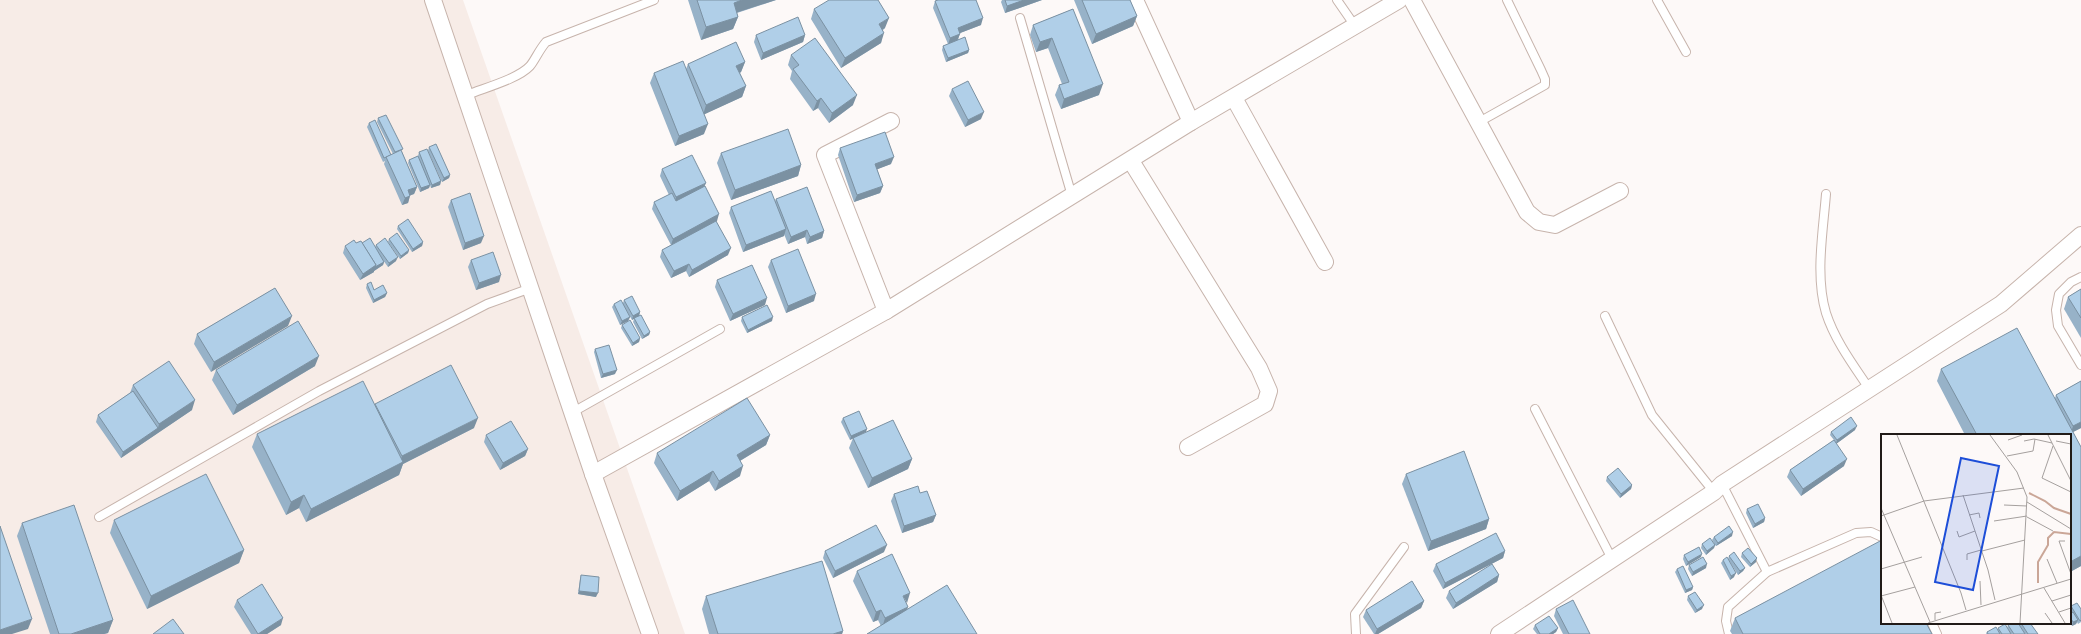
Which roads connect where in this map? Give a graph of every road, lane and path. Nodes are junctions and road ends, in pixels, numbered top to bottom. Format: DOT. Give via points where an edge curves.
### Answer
graph roads {
  1 [pos="433,0"];
  2 [pos="654,0"];
  3 [pos="1135,0"];
  4 [pos="1337,0"];
  5 [pos="1398,0"];
  6 [pos="1412,0"];
  7 [pos="1507,0"];
  8 [pos="1657,0"];
  9 [pos="1020,18"];
  10 [pos="1355,26"];
  11 [pos="1686,52"];
  12 [pos="466,95"];
  13 [pos="1234,98"];
  14 [pos="891,122"];
  15 [pos="1191,122"];
  16 [pos="1479,122"];
  17 [pos="1130,161"];
  18 [pos="1620,191"];
  19 [pos="1826,194"];
  20 [pos="1072,196"];
  21 [pos="2081,235"];
  22 [pos="1325,262"];
  23 [pos="2081,277"];
  24 [pos="531,288"];
  25 [pos="886,311"];
  26 [pos="1605,316"];
  27 [pos="720,329"];
  28 [pos="2081,365"];
  29 [pos="1870,390"];
  30 [pos="1535,409"];
  31 [pos="573,412"];
  32 [pos="1188,446"];
  33 [pos="593,474"];
  34 [pos="1718,488"];
  35 [pos="98,518"];
  36 [pos="1881,537"];
  37 [pos="1404,547"];
  38 [pos="1612,559"];
  39 [pos="1767,572"];
  40 [pos="1932,624"];
  41 [pos="650,634"];
  42 [pos="1356,634"];
  43 [pos="1499,634"];
  44 [pos="1729,634"];
  45 [pos="1937,634"];
  1 -- 12 [label="street"];
  2 -- 12 [label="lane" via="546,42 536,53 531,65 522,73"];
  3 -- 15 [label="street"];
  4 -- 10 [label="lane"];
  5 -- 10 [label="street"];
  6 -- 16 [label="street"];
  7 -- 16 [label="lane" via="1542,70 1544,85"];
  8 -- 11 [label="lane"];
  9 -- 20 [label="lane"];
  10 -- 13 [label="street"];
  12 -- 24 [label="street"];
  13 -- 15 [label="street"];
  13 -- 22 [label="street"];
  14 -- 25 [label="street" via="825,155"];
  15 -- 17 [label="street"];
  16 -- 18 [label="street" via="1527,212 1539,222 1555,225"];
  17 -- 20 [label="street"];
  17 -- 32 [label="street" via="1259,368 1269,391 1266,404"];
  19 -- 29 [label="lane" via="1821,278 1826,312 1836,336"];
  20 -- 25 [label="street"];
  21 -- 29 [label="street" via="2001,304"];
  23 -- 28 [label="lane" via="2071,282 2059,294 2056,310 2058,326"];
  24 -- 31 [label="street"];
  24 -- 35 [label="lane" via="487,304 319,391"];
  25 -- 33 [label="street"];
  26 -- 34 [label="lane" via="1652,416"];
  27 -- 31 [label="lane"];
  29 -- 34 [label="street"];
  30 -- 38 [label="lane"];
  31 -- 33 [label="street"];
  33 -- 41 [label="street"];
  34 -- 38 [label="street"];
  34 -- 39 [label="lane"];
  36 -- 39 [label="lane" via="1871,532 1856,533"];
  37 -- 42 [label="lane" via="1355,614"];
  38 -- 43 [label="street"];
  39 -- 44 [label="lane" via="1728,607 1726,621"];
  40 -- 45 [label="lane"];
}
